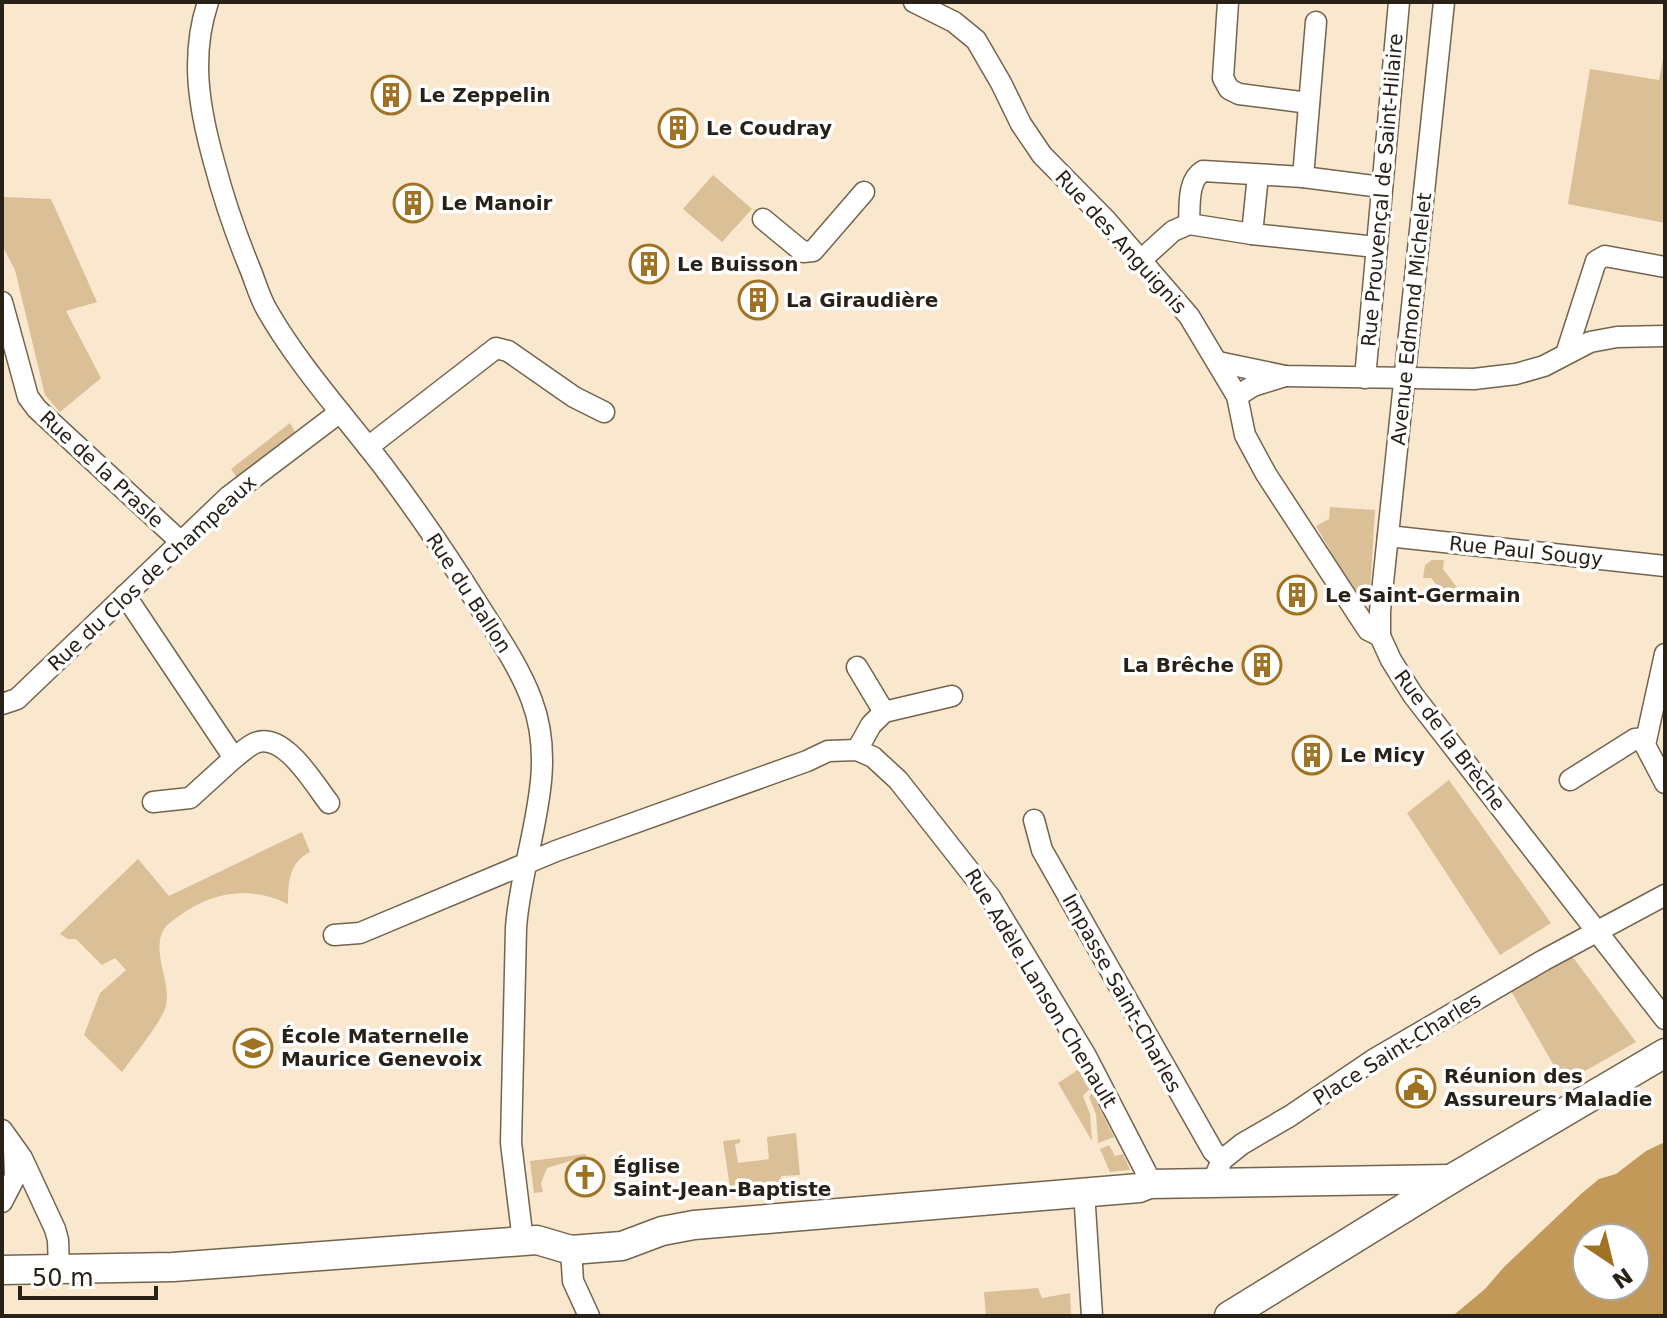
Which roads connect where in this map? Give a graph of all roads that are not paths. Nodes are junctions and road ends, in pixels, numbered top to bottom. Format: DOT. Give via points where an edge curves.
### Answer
graph roads {
  1 [pos="208,2"];
  2 [pos="914,2"];
  3 [pos="1228,2"];
  4 [pos="1399,2"];
  5 [pos="1444,2"];
  6 [pos="1316,22"];
  7 [pos="1309,103"];
  8 [pos="1258,175"];
  9 [pos="1303,177"];
  10 [pos="1381,187"];
  11 [pos="864,192"];
  12 [pos="763,219"];
  13 [pos="1189,224"];
  14 [pos="1252,234"];
  15 [pos="1376,247"];
  16 [pos="1141,260"];
  17 [pos="1665,267"];
  18 [pos="2,302"];
  19 [pos="1665,336"];
  20 [pos="1566,354"];
  21 [pos="1218,362"];
  22 [pos="1285,376"];
  23 [pos="1365,378"];
  24 [pos="1404,378"];
  25 [pos="1237,396"];
  26 [pos="340,412"];
  27 [pos="604,412"];
  28 [pos="368,447"];
  29 [pos="1388,536"];
  30 [pos="181,542"];
  31 [pos="1665,566"];
  32 [pos="125,595"];
  33 [pos="1380,636"];
  34 [pos="1665,654"];
  35 [pos="857,667"];
  36 [pos="952,696"];
  37 [pos="2,704"];
  38 [pos="884,712"];
  39 [pos="1646,738"];
  40 [pos="857,750"];
  41 [pos="234,758"];
  42 [pos="1570,780"];
  43 [pos="1665,783"];
  44 [pos="153,802"];
  45 [pos="329,803"];
  46 [pos="1034,820"];
  47 [pos="526,863"];
  48 [pos="1665,895"];
  49 [pos="1597,931"];
  50 [pos="334,935"];
  51 [pos="1665,1019"];
  52 [pos="1665,1053"];
  53 [pos="2,1130"];
  54 [pos="14,1149"];
  55 [pos="1217,1172"];
  56 [pos="1451,1179"];
  57 [pos="1149,1184"];
  58 [pos="1084,1191"];
  59 [pos="7,1193"];
  60 [pos="41,1196"];
  61 [pos="523,1241"];
  62 [pos="571,1250"];
  63 [pos="59,1269"];
  64 [pos="2,1270"];
  65 [pos="589,1316"];
  66 [pos="1092,1316"];
  67 [pos="1229,1316"];
  1 -- 26 [label="street, Rue du Ballon" via="197,68 201,117 231,223 266,309"];
  2 -- 16 [label="street, Rue des Anguignis" via="976,40 1042,155"];
  3 -- 7 [label="street" via="1223,78 1229,89"];
  4 -- 10 [label="street, Rue Prouvençal de Saint-Hilaire"];
  5 -- 24 [label="street, Avenue Edmond Michelet"];
  6 -- 7 [label="street"];
  7 -- 9 [label="street"];
  8 -- 9 [label="street"];
  8 -- 13 [label="street" via="1198,173 1190,195"];
  8 -- 14 [label="street"];
  9 -- 10 [label="street"];
  10 -- 15 [label="street, Rue Prouvençal de Saint-Hilaire"];
  11 -- 12 [label="street" via="813,251 803,252"];
  13 -- 14 [label="street"];
  13 -- 16 [label="street"];
  14 -- 15 [label="street"];
  15 -- 23 [label="street, Rue Prouvençal de Saint-Hilaire"];
  16 -- 21 [label="street, Rue des Anguignis" via="1189,316"];
  17 -- 20 [label="street" via="1605,256 1596,261"];
  18 -- 30 [label="street, Rue de la Prasle" via="28,397"];
  19 -- 20 [label="street" via="1617,337"];
  20 -- 24 [label="street" via="1516,374"];
  21 -- 22 [label="street"];
  21 -- 25 [label="street, Rue de la Brèche"];
  22 -- 23 [label="street"];
  22 -- 25 [label="street"];
  23 -- 24 [label="street"];
  24 -- 29 [label="street, Avenue Edmond Michelet"];
  25 -- 33 [label="street, Rue de la Brèche" via="1245,435 1266,474 1368,630"];
  26 -- 28 [label="street, Rue du Ballon"];
  26 -- 30 [label="street, Rue du Clos de Champeaux" via="228,497"];
  27 -- 28 [label="street" via="496,348"];
  28 -- 47 [label="street, Rue du Ballon" via="443,549 532,700 539,725 541,782"];
  29 -- 31 [label="street, Rue Paul Sougy"];
  29 -- 33 [label="street, Avenue Edmond Michelet"];
  30 -- 32 [label="street, Rue du Clos de Champeaux"];
  32 -- 37 [label="street, Rue du Clos de Champeaux" via="17,699"];
  32 -- 41 [label="street"];
  33 -- 49 [label="street, Rue de la Brèche" via="1413,695"];
  34 -- 39 [label="street"];
  35 -- 38 [label="street"];
  36 -- 38 [label="street"];
  38 -- 40 [label="street"];
  39 -- 42 [label="street" via="1635,739"];
  39 -- 43 [label="street"];
  40 -- 47 [label="street" via="828,751"];
  40 -- 57 [label="street, Rue Adèle Lanson Chenault" via="898,780 990,897 1102,1084"];
  41 -- 44 [label="street" via="190,798"];
  41 -- 45 [label="street" via="256,743 285,747"];
  46 -- 55 [label="street, Impasse Saint-Charles" via="1042,850 1213,1151"];
  47 -- 50 [label="street" via="360,933"];
  47 -- 61 [label="street, Rue du Ballon" via="516,928 511,1143"];
  48 -- 49 [label="street, Place Saint-Charles"];
  49 -- 51 [label="street, Rue de la Brèche"];
  49 -- 55 [label="street, Place Saint-Charles" via="1373,1060 1242,1144"];
  52 -- 56 [label="main road"];
  53 -- 54 [label="street"];
  54 -- 59 [label="street" via="16,1173"];
  54 -- 60 [label="street"];
  55 -- 56 [label="main road"];
  55 -- 57 [label="main road"];
  56 -- 67 [label="main road"];
  57 -- 58 [label="main road"];
  58 -- 62 [label="main road" via="694,1225 622,1246"];
  58 -- 66 [label="street"];
  59 -- 60 [label="street" via="30,1187"];
  60 -- 63 [label="street" via="57,1235"];
  61 -- 62 [label="main road"];
  61 -- 63 [label="main road" via="173,1267"];
  62 -- 65 [label="street" via="573,1281"];
  63 -- 64 [label="main road"];
}
